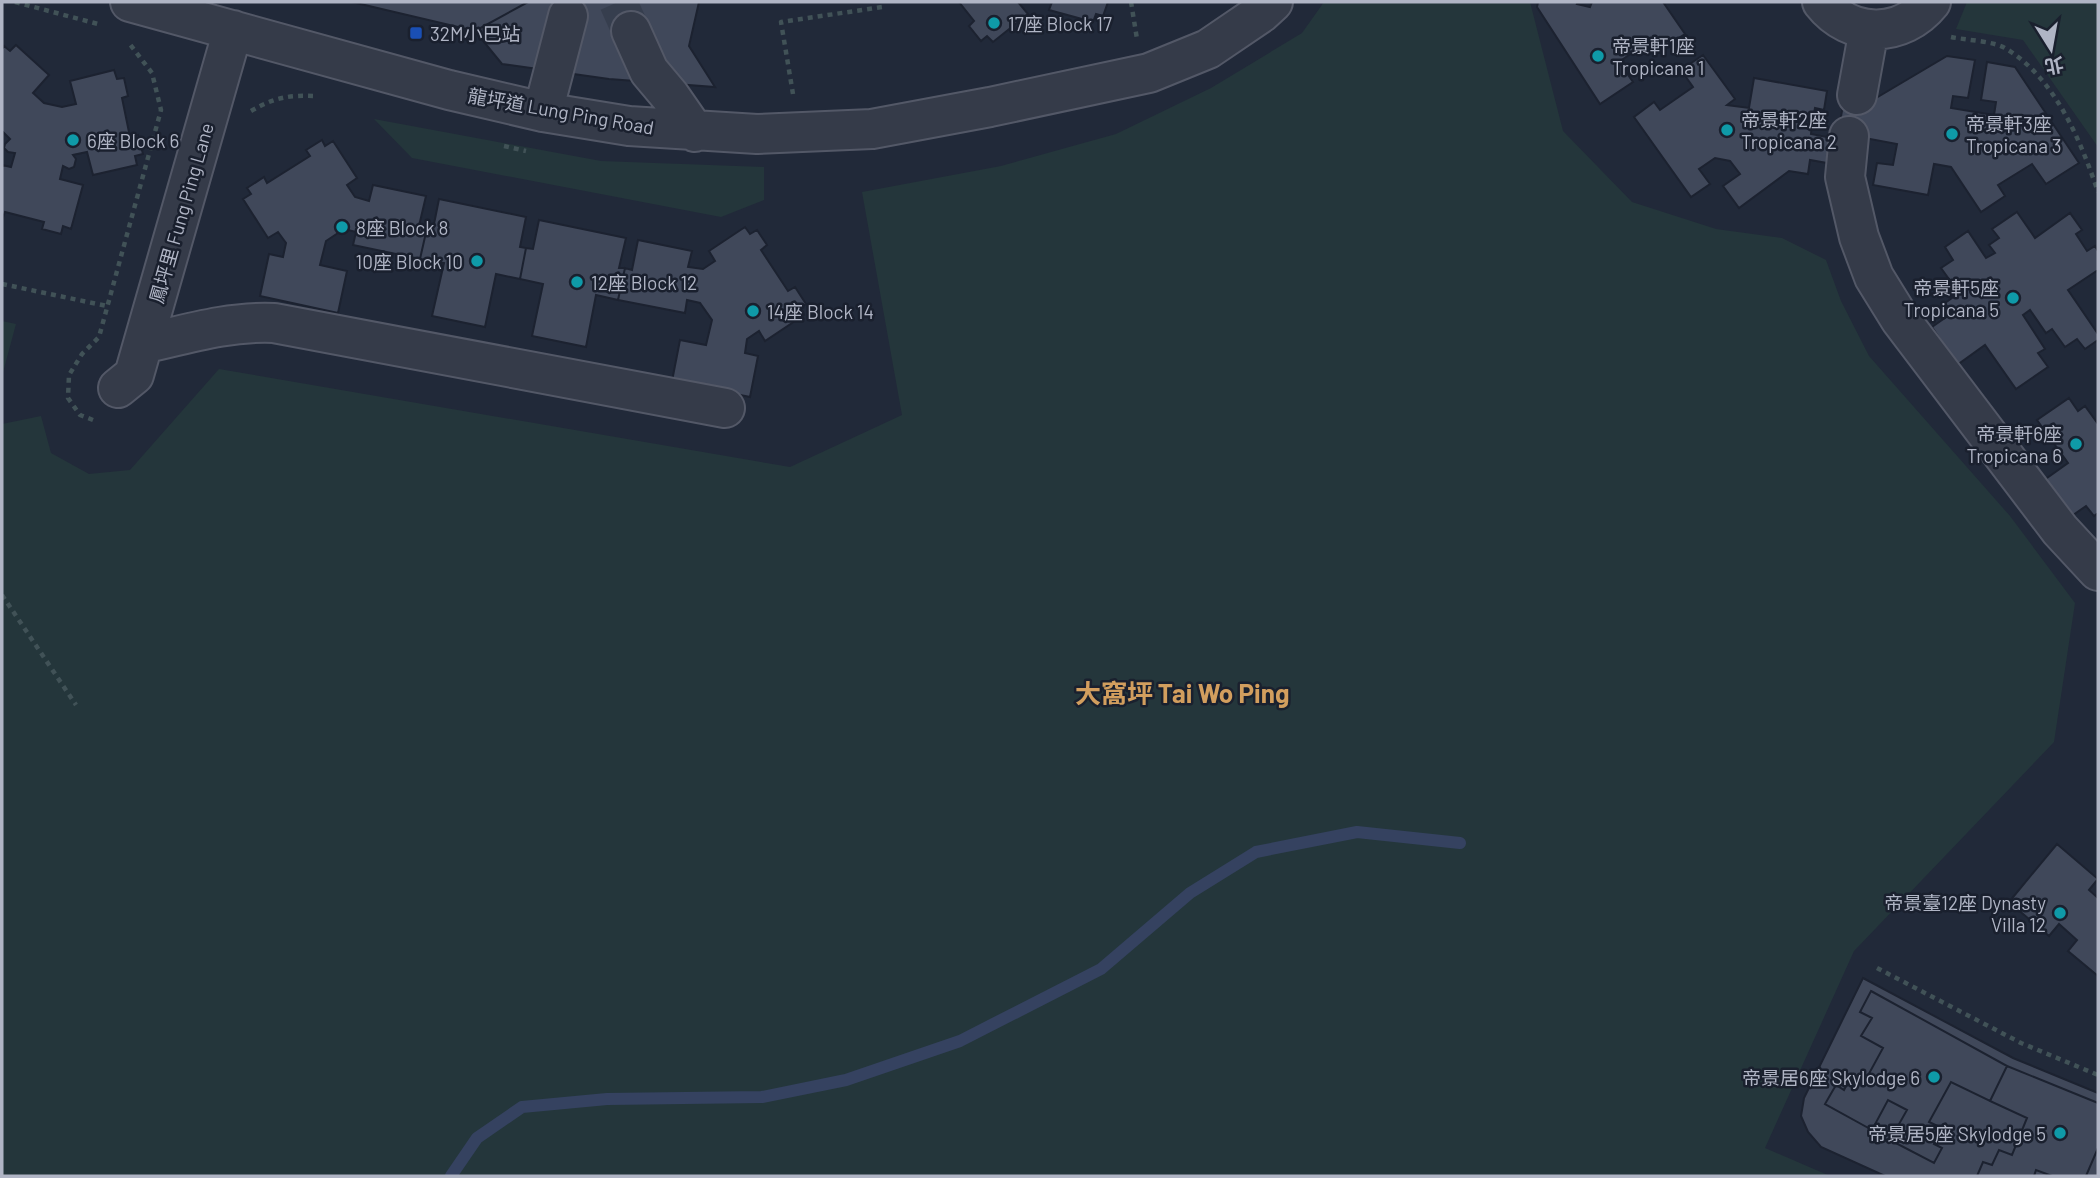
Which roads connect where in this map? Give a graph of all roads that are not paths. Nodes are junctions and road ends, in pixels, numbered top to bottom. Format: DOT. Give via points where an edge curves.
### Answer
graph roads {
  1 [pos="1273,2"];
  2 [pos="1822,2"];
  3 [pos="568,16"];
  4 [pos="1901,18"];
  5 [pos="125,19"];
  6 [pos="233,30"];
  7 [pos="631,31"];
  8 [pos="1857,95"];
  9 [pos="543,112"];
  10 [pos="695,132"];
  11 [pos="1849,136"];
  12 [pos="143,344"];
  13 [pos="118,388"];
  14 [pos="725,408"];
  15 [pos="2098,571"];
  1 -- 10 [label="street, 龍坪道 Lung Ping Road" via="1208,49 1149,72 872,129"];
  2 -- 4 [label="street" via="1839,19 1860,28"];
  3 -- 9 [label="street"];
  4 -- 8 [label="street"];
  5 -- 6 [label="street, 龍坪道 Lung Ping Road"];
  6 -- 9 [label="street, 龍坪道 Lung Ping Road"];
  6 -- 12 [label="street, 鳳坪里 Fung Ping Lane"];
  7 -- 10 [label="street" via="649,71"];
  9 -- 10 [label="street, 龍坪道 Lung Ping Road"];
  11 -- 15 [label="street" via="1845,177 1874,277 1900,319 2060,530"];
  12 -- 13 [label="street, 鳳坪里 Fung Ping Lane" via="134,375"];
  12 -- 14 [label="street" via="211,327 274,323"];
}
